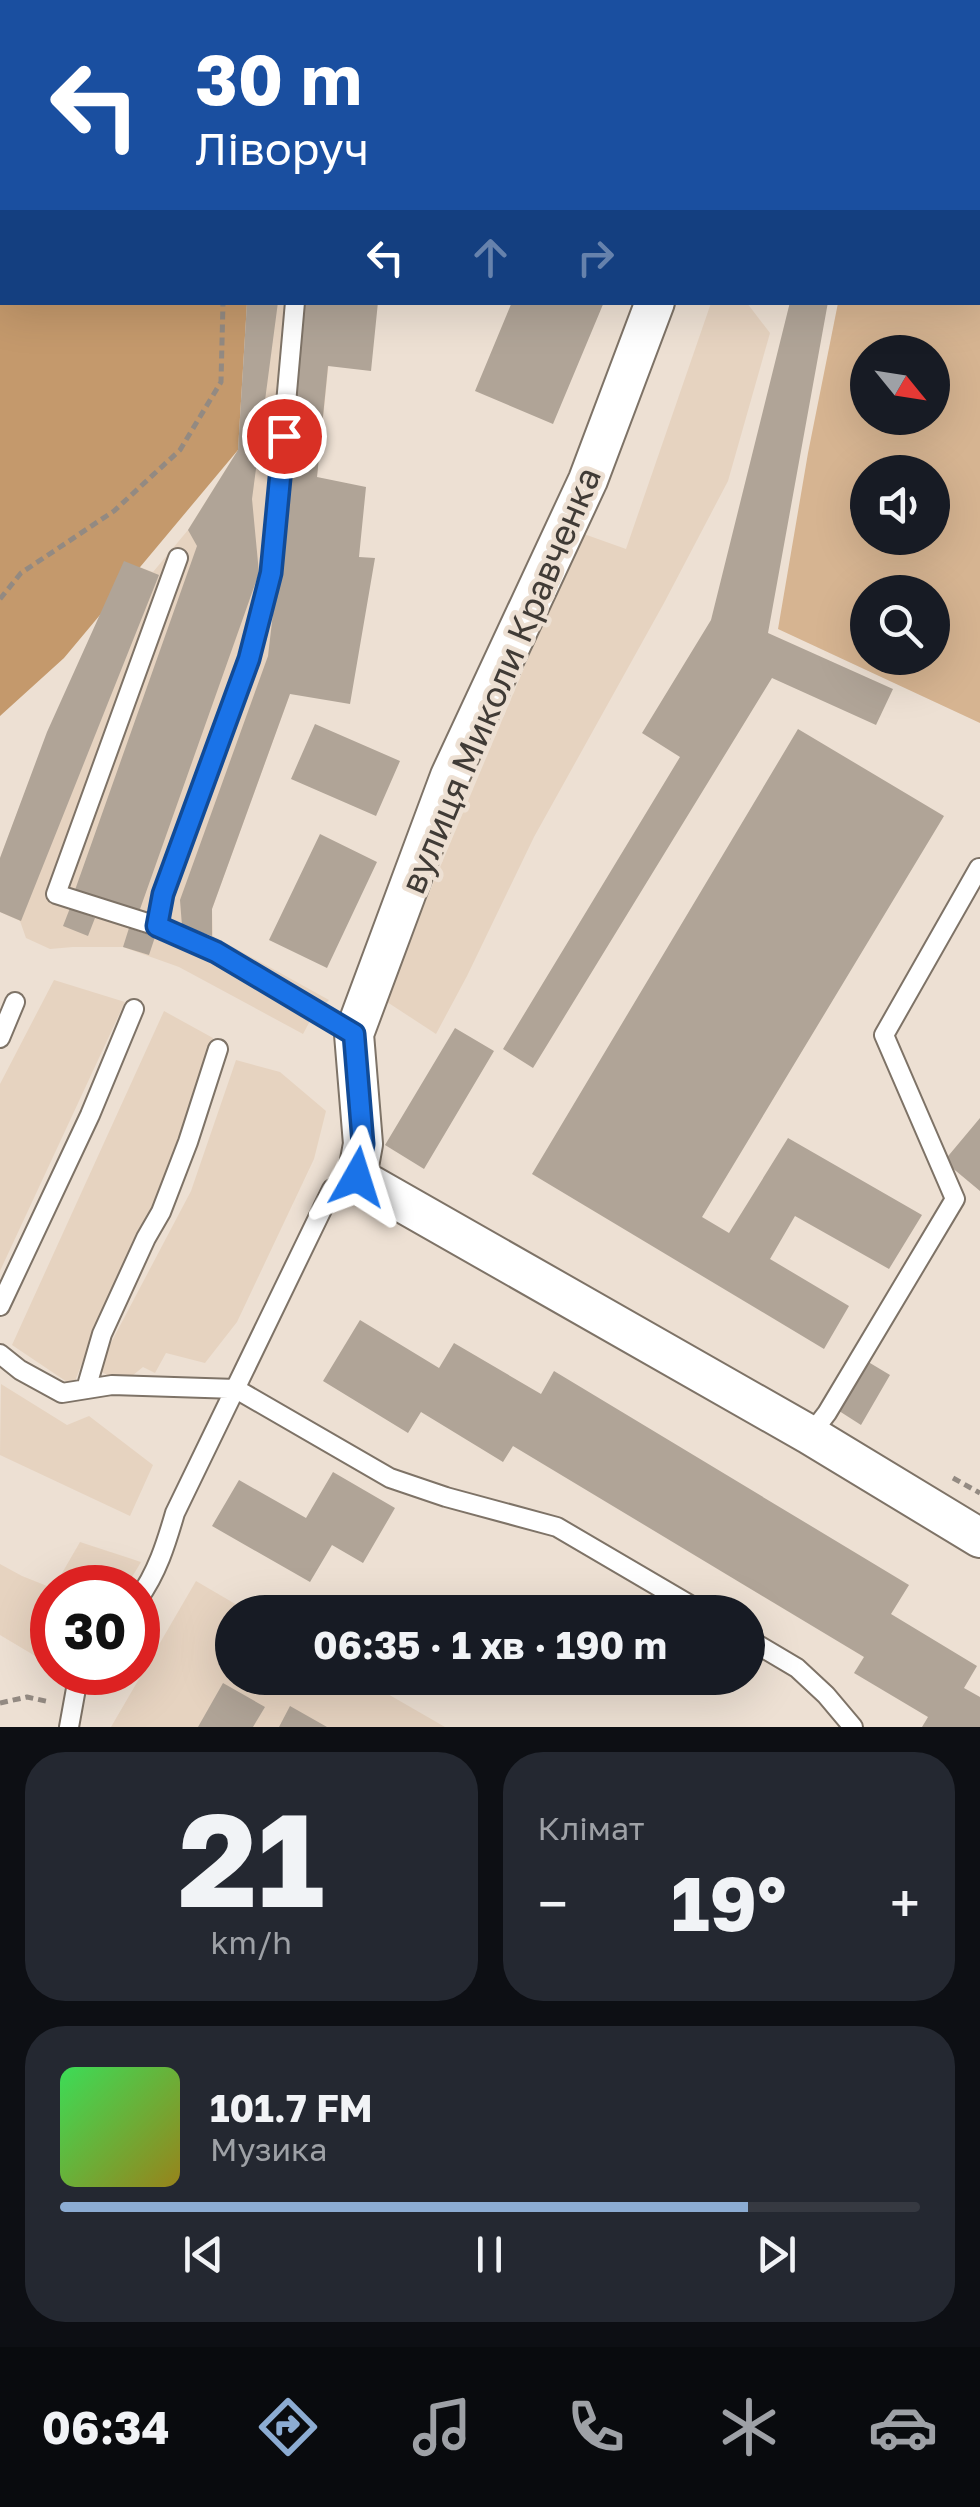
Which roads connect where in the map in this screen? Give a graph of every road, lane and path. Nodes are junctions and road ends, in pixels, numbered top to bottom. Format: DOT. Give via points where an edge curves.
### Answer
graph roads {
  1 [pos="223,305"];
  2 [pos="295,305"];
  3 [pos="654,305"];
  4 [pos="178,558"];
  5 [pos="0,600"];
  6 [pos="979,868"];
  7 [pos="157,926"];
  8 [pos="15,1002"];
  9 [pos="134,1009"];
  10 [pos="354,1034"];
  11 [pos="0,1038"];
  12 [pos="218,1049"];
  13 [pos="357,1177"];
  14 [pos="0,1306"];
  15 [pos="0,1354"];
  16 [pos="86,1389"];
  17 [pos="236,1389"];
  18 [pos="810,1435"];
  19 [pos="980,1538"];
  20 [pos="158,1565"];
  21 [pos="673,1595"];
  22 [pos="765,1649"];
  23 [pos="75,1695"];
  24 [pos="0,1703"];
  25 [pos="73,1707"];
  26 [pos="69,1727"];
  27 [pos="852,1727"];
  1 -- 5 [label="path" via="221,382 180,450 114,511 21,573"];
  2 -- 7 [label="lane" via="271,573 249,659"];
  3 -- 10 [label="street, вулиця Миколи Кравченка" via="588,480 450,776"];
  4 -- 7 [label="lane" via="56,894"];
  6 -- 18 [label="lane" via="884,1035 955,1199"];
  7 -- 10 [label="lane" via="216,952"];
  8 -- 11 [label="lane"];
  9 -- 14 [label="lane"];
  10 -- 13 [label="street, вулиця Миколи Кравченка" via="363,1144"];
  12 -- 16 [label="lane" via="162,1212 102,1334"];
  13 -- 17 [label="lane" via="332,1189"];
  13 -- 18 [label="street"];
  15 -- 16 [label="lane" via="62,1392"];
  16 -- 17 [label="lane"];
  17 -- 20 [label="lane" via="175,1513"];
  17 -- 21 [label="lane" via="390,1478 557,1527"];
  18 -- 19 [label="street"];
  22 -- 27 [label="lane" via="797,1668"];
  23 -- 25 [label="lane"];
  24 -- 25 [label="path" via="26,1697"];
  25 -- 26 [label="lane"];
}
